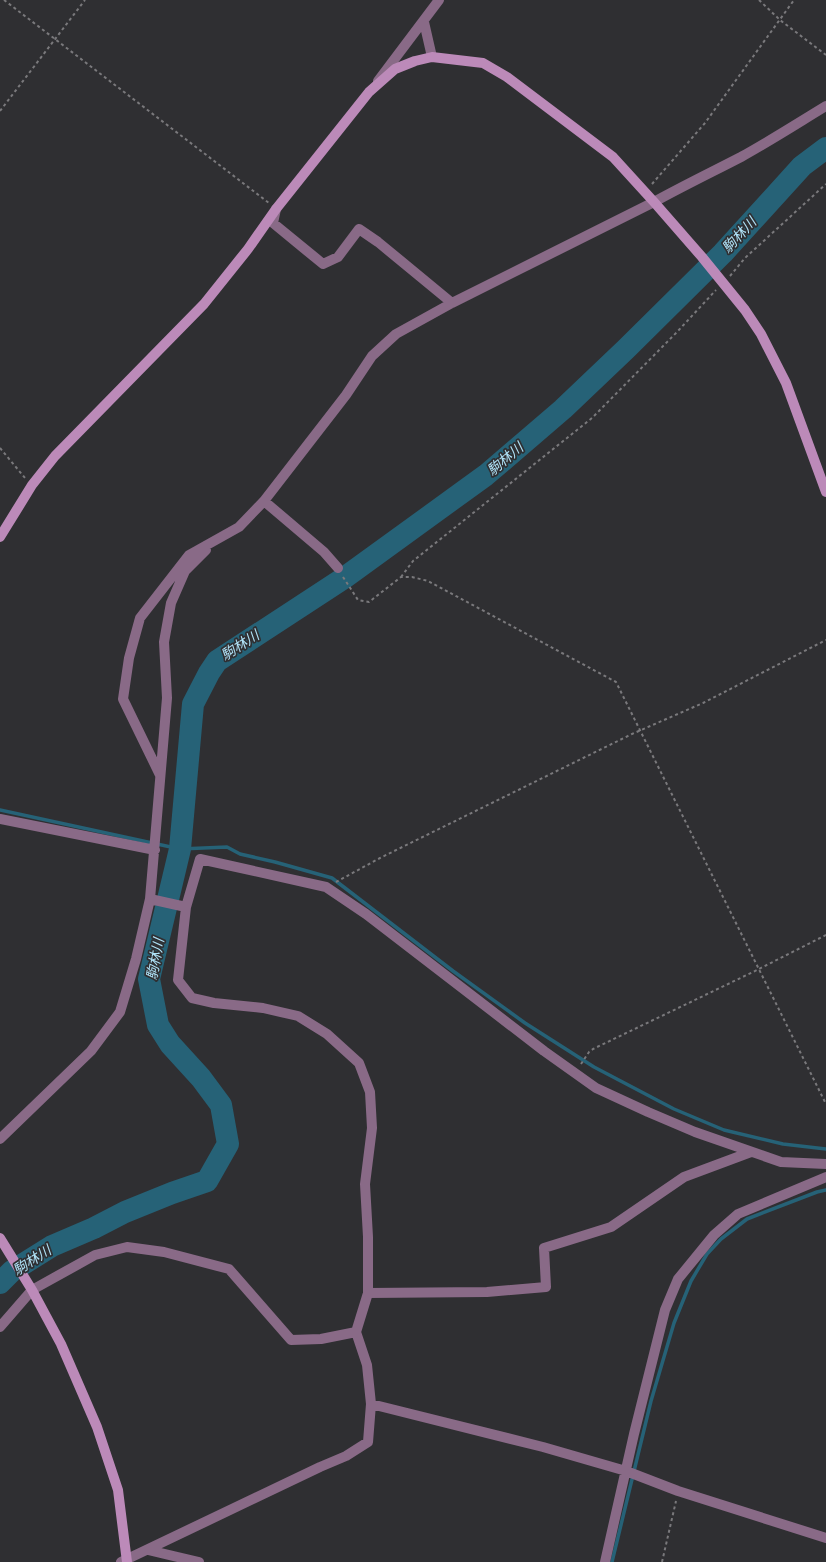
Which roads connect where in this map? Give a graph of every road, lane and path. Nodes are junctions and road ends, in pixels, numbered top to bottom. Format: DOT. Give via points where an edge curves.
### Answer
graph roads {
  1 [pos="4,0"];
  2 [pos="85,0"];
  3 [pos="439,0"];
  4 [pos="759,0"];
  5 [pos="794,0"];
  6 [pos="780,20"];
  7 [pos="424,22"];
  8 [pos="55,39"];
  9 [pos="826,55"];
  10 [pos="432,56"];
  11 [pos="369,92"];
  12 [pos="826,106"];
  13 [pos="0,111"];
  14 [pos="826,184"];
  15 [pos="645,193"];
  16 [pos="654,202"];
  17 [pos="276,209"];
  18 [pos="721,281"];
  19 [pos="452,303"];
  20 [pos="0,448"];
  21 [pos="32,485"];
  22 [pos="826,492"];
  23 [pos="264,501"];
  24 [pos="0,537"];
  25 [pos="212,542"];
  26 [pos="338,568"];
  27 [pos="401,576"];
  28 [pos="826,640"];
  29 [pos="639,730"];
  30 [pos="160,775"];
  31 [pos="0,819"];
  32 [pos="155,850"];
  33 [pos="326,887"];
  34 [pos="150,899"];
  35 [pos="186,907"];
  36 [pos="826,934"];
  37 [pos="759,969"];
  38 [pos="579,1066"];
  39 [pos="826,1104"];
  40 [pos="0,1139"];
  41 [pos="751,1152"];
  42 [pos="826,1164"];
  43 [pos="826,1177"];
  44 [pos="0,1238"];
  45 [pos="30,1286"];
  46 [pos="368,1293"];
  47 [pos="0,1327"];
  48 [pos="356,1332"];
  49 [pos="371,1404"];
  50 [pos="626,1471"];
  51 [pos="678,1492"];
  52 [pos="826,1538"];
  53 [pos="148,1550"];
  54 [pos="125,1561"];
  55 [pos="199,1562"];
  56 [pos="606,1562"];
  57 [pos="662,1562"];
  1 -- 8 [label="path"];
  2 -- 8 [label="path"];
  3 -- 7 [label="street"];
  4 -- 6 [label="path"];
  5 -- 6 [label="path"];
  6 -- 9 [label="path"];
  6 -- 15 [label="path" via="705,123"];
  7 -- 10 [label="street"];
  7 -- 11 [label="street"];
  8 -- 13 [label="path"];
  8 -- 17 [label="path"];
  10 -- 11 [label="street" via="395,69"];
  10 -- 15 [label="street" via="483,64 507,77 613,157"];
  11 -- 17 [label="street"];
  12 -- 16 [label="street" via="742,156"];
  14 -- 18 [label="path"];
  15 -- 16 [label="street"];
  16 -- 18 [label="street"];
  16 -- 19 [label="street"];
  17 -- 19 [label="street" via="273,223 323,264 338,257 359,229"];
  17 -- 21 [label="street" via="204,304 55,456"];
  18 -- 22 [label="street" via="745,310 775,359"];
  18 -- 27 [label="path" via="677,332 592,418 413,561"];
  19 -- 23 [label="street" via="396,334 372,356 346,395"];
  20 -- 21 [label="path"];
  21 -- 24 [label="street"];
  23 -- 25 [label="street" via="239,527"];
  23 -- 26 [label="street" via="324,552"];
  25 -- 30 [label="street" via="186,571 171,603 164,642 168,698"];
  25 -- 30 [label="street" via="189,556 140,618 129,658 123,699"];
  26 -- 27 [label="path" via="358,600 369,602"];
  27 -- 29 [label="path" via="428,581 616,682"];
  28 -- 29 [label="path" via="703,703"];
  29 -- 33 [label="path"];
  29 -- 37 [label="path"];
  30 -- 32 [label="street"];
  31 -- 32 [label="street"];
  32 -- 34 [label="street"];
  33 -- 35 [label="street" via="200,859"];
  33 -- 41 [label="street" via="366,914 596,1088 648,1112"];
  34 -- 35 [label="street"];
  34 -- 40 [label="street" via="120,1012 91,1051"];
  35 -- 46 [label="street" via="178,980 192,998 263,1008 298,1016 327,1034 359,1063 370,1092 372,1128 365,1184"];
  36 -- 37 [label="path"];
  37 -- 38 [label="path" via="593,1050"];
  37 -- 39 [label="path"];
  41 -- 42 [label="street" via="781,1162"];
  41 -- 46 [label="street" via="684,1177 611,1227 544,1248 546,1287 487,1292"];
  43 -- 50 [label="street" via="738,1214 714,1235 678,1279 664,1310"];
  44 -- 45 [label="street"];
  45 -- 47 [label="street"];
  45 -- 48 [label="street" via="95,1255 127,1247 157,1251 229,1269 291,1340 321,1339"];
  45 -- 54 [label="street" via="61,1344 97,1427 118,1490"];
  46 -- 48 [label="street"];
  48 -- 49 [label="street" via="367,1366"];
  49 -- 50 [label="street" via="543,1447"];
  49 -- 53 [label="street" via="368,1442 346,1456"];
  50 -- 51 [label="street"];
  50 -- 56 [label="street"];
  51 -- 52 [label="street"];
  51 -- 57 [label="path"];
  53 -- 54 [label="street"];
  53 -- 55 [label="street"];
}
